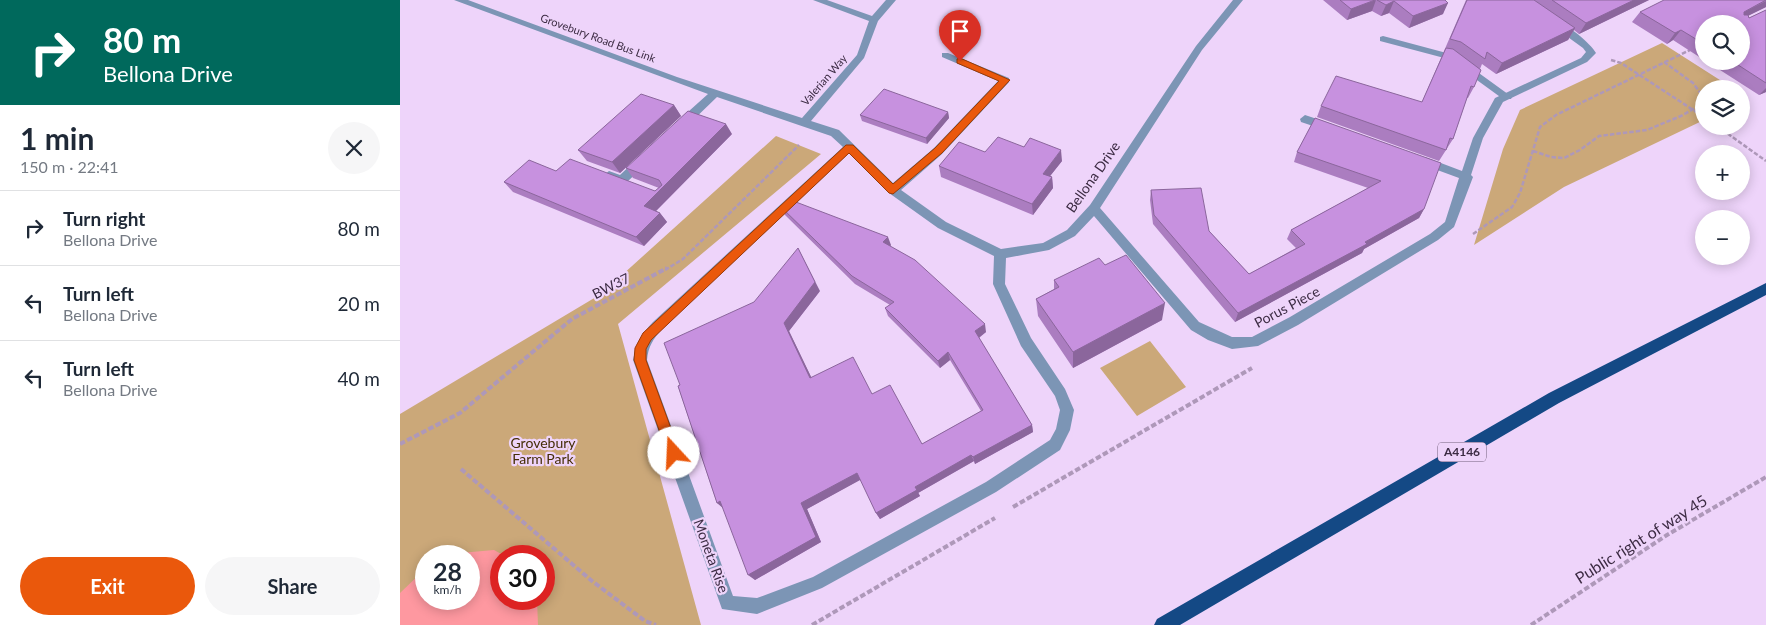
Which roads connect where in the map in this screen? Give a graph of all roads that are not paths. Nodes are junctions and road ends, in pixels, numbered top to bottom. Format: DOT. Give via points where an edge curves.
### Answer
graph roads {
  1 [pos="459,0"];
  2 [pos="818,0"];
  3 [pos="891,0"];
  4 [pos="1238,0"];
  5 [pos="874,20"];
  6 [pos="1552,22"];
  7 [pos="1383,39"];
  8 [pos="945,55"];
  9 [pos="714,94"];
  10 [pos="1507,97"];
  11 [pos="1305,119"];
  12 [pos="804,123"];
  13 [pos="678,128"];
  14 [pos="1341,132"];
  15 [pos="849,147"];
  16 [pos="650,154"];
  17 [pos="1413,157"];
  18 [pos="599,171"];
  19 [pos="1467,177"];
  20 [pos="622,180"];
  21 [pos="638,186"];
  22 [pos="893,190"];
  23 [pos="1094,208"];
  24 [pos="1000,254"];
  25 [pos="1766,289"];
  26 [pos="1163,625"];
  1 -- 9 [label="street, Grovebury Road Bus Link"];
  2 -- 5 [label="street"];
  3 -- 5 [label="street, Valerian Way"];
  4 -- 23 [label="street, Bellona Drive" via="1199,48"];
  5 -- 12 [label="street, Valerian Way" via="861,56"];
  6 -- 10 [label="street, Porus Piece" via="1587,46 1591,53 1584,60"];
  7 -- 10 [label="street" via="1451,57"];
  8 -- 22 [label="street" via="1005,80 938,151"];
  9 -- 12 [label="street, Grovebury Road Bus Link"];
  9 -- 13 [label="street"];
  10 -- 19 [label="street, Porus Piece" via="1499,100 1478,138"];
  11 -- 14 [label="street"];
  12 -- 15 [label="street, Grovebury Road Bus Link" via="835,133"];
  15 -- 22 [label="street"];
  15 -- 24 [label="street, Moneta Rise" via="675,309 640,348 640,360 728,603 757,606 817,582 992,487 1055,445 1063,430 1066,410 1060,393 1026,342 999,284"];
  16 -- 20 [label="street"];
  17 -- 19 [label="street"];
  18 -- 20 [label="street"];
  19 -- 23 [label="street, Porus Piece" via="1450,224 1434,237 1253,342 1232,343 1195,326"];
  20 -- 21 [label="street"];
  22 -- 24 [label="street" via="942,225"];
  23 -- 24 [label="street, Bellona Drive" via="1071,233 1045,247"];
  25 -- 26 [label="highway, A4146" via="1554,398"];
}
